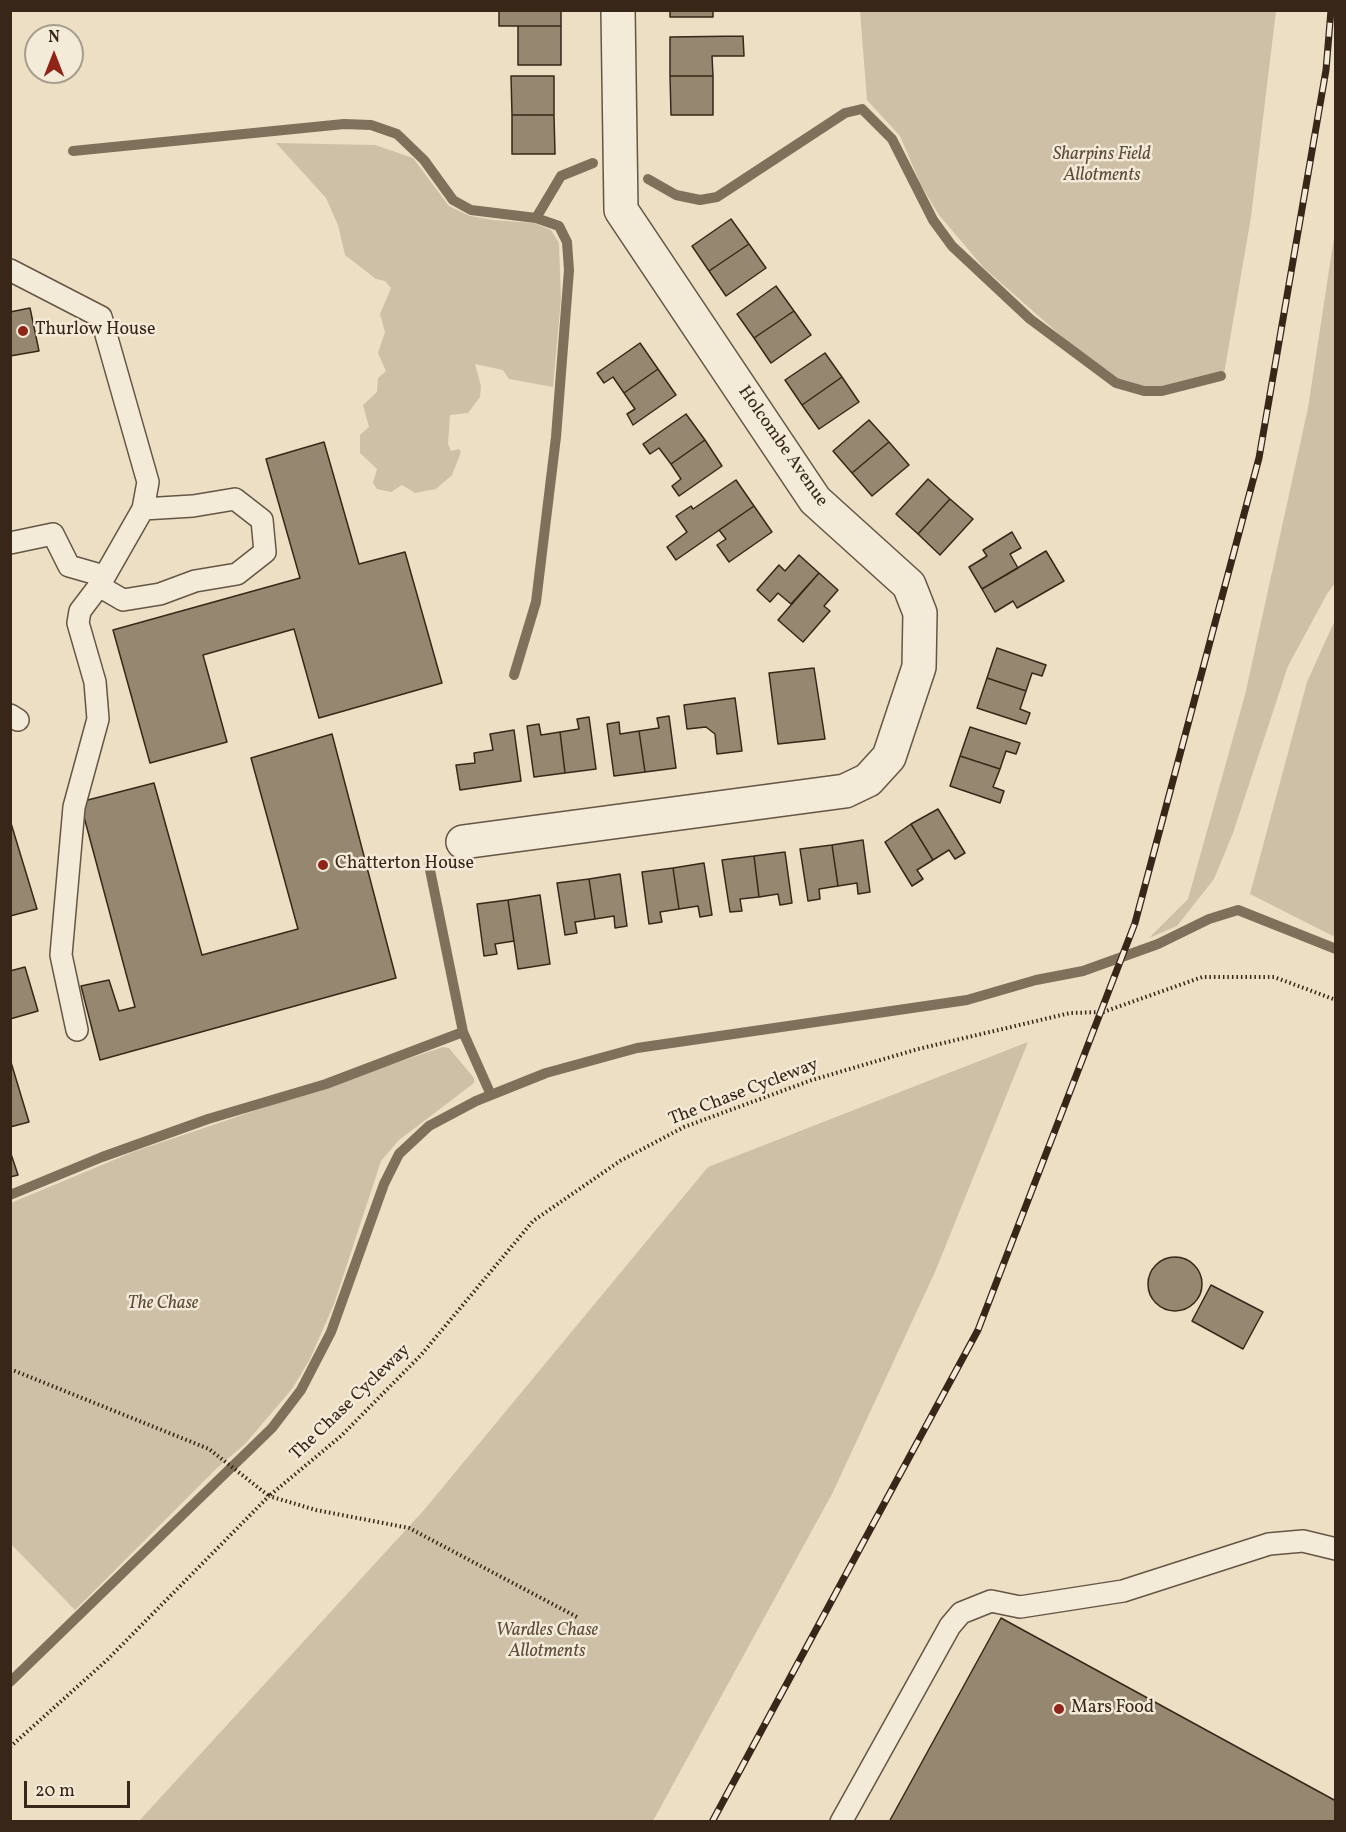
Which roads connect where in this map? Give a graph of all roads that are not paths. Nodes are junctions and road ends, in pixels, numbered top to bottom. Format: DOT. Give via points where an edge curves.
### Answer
graph roads {
  1 [pos="618,10"];
  2 [pos="10,270"];
  3 [pos="143,509"];
  4 [pos="10,543"];
  5 [pos="102,581"];
  6 [pos="463,842"];
  7 [pos="77,1030"];
  8 [pos="1335,1549"];
  9 [pos="841,1821"];
  1 -- 6 [label="street, Holcombe Avenue" via="621,210 815,500 909,585 920,613 919,667 889,757 868,780 844,791"];
  2 -- 3 [label="lane" via="101,317 148,482"];
  3 -- 5 [label="lane"];
  3 -- 5 [label="lane" via="193,507 235,499 262,520 265,552 237,574 195,581 160,594 123,600"];
  4 -- 5 [label="lane" via="53,534 69,566"];
  5 -- 7 [label="lane" via="80,612 78,623 94,682 98,719 74,807 61,955"];
  8 -- 9 [label="lane" via="1303,1541 1269,1544 1123,1591 1020,1607 991,1601 961,1613 950,1626"];
}
